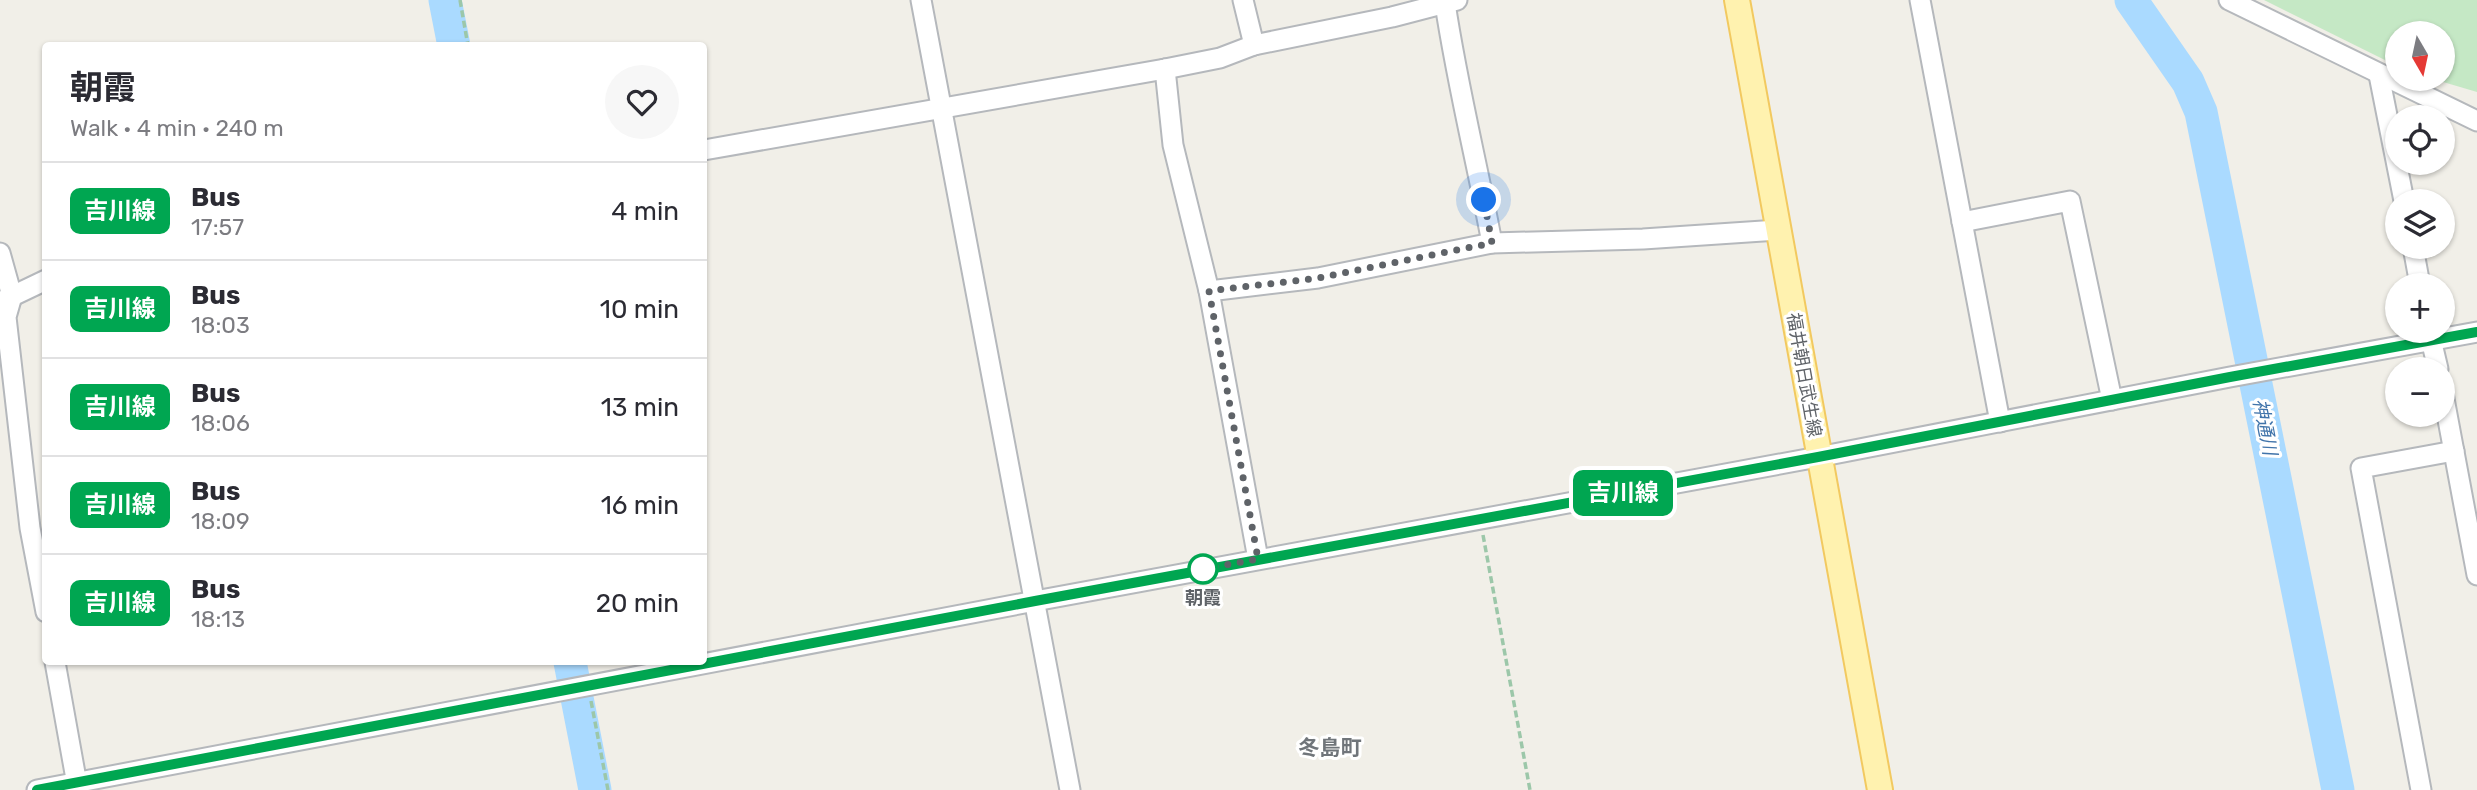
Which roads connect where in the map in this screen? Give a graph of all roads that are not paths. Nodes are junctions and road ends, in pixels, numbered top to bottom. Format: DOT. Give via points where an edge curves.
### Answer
graph roads {
  1 [pos="921,0"];
  2 [pos="1243,0"];
  3 [pos="1737,0"];
  4 [pos="1920,0"];
  5 [pos="2229,0"];
  6 [pos="1451,2"];
  7 [pos="1254,46"];
  8 [pos="1165,69"];
  9 [pos="2379,75"];
  10 [pos="941,108"];
  11 [pos="2477,121"];
  12 [pos="707,149"];
  13 [pos="2402,189"];
  14 [pos="1962,222"];
  15 [pos="1779,230"];
  16 [pos="1492,243"];
  17 [pos="0,253"];
  18 [pos="42,282"];
  19 [pos="1209,291"];
  20 [pos="6,299"];
  21 [pos="2477,332"];
  22 [pos="2455,334"];
  23 [pos="2397,343"];
  24 [pos="2112,400"];
  25 [pos="2000,422"];
  26 [pos="2449,427"];
  27 [pos="2454,451"];
  28 [pos="1818,457"];
  29 [pos="1258,559"];
  30 [pos="2477,575"];
  31 [pos="42,591"];
  32 [pos="1035,601"];
  33 [pos="707,663"];
  34 [pos="55,665"];
  35 [pos="698,665"];
  36 [pos="77,786"];
  37 [pos="37,790"];
  38 [pos="1070,790"];
  39 [pos="1880,790"];
  40 [pos="2421,790"];
  1 -- 10 [label="street"];
  2 -- 7 [label="street"];
  3 -- 15 [label="main road, 福井朝日武生線"];
  4 -- 14 [label="street"];
  5 -- 9 [label="street"];
  6 -- 7 [label="street"];
  6 -- 16 [label="street" via="1453,59"];
  7 -- 8 [label="street"];
  8 -- 10 [label="street"];
  8 -- 19 [label="street" via="1173,145"];
  9 -- 11 [label="street"];
  9 -- 13 [label="street"];
  10 -- 12 [label="street"];
  10 -- 32 [label="street"];
  14 -- 24 [label="street" via="2070,201"];
  14 -- 25 [label="street"];
  15 -- 16 [label="street"];
  15 -- 28 [label="main road, 福井朝日武生線"];
  16 -- 19 [label="street" via="1318,278"];
  17 -- 20 [label="street"];
  18 -- 20 [label="street"];
  19 -- 29 [label="street"];
  20 -- 31 [label="street" via="30,528"];
  21 -- 22 [label="street"];
  23 -- 24 [label="street"];
  24 -- 25 [label="street"];
  25 -- 28 [label="street"];
  26 -- 27 [label="street"];
  27 -- 30 [label="street"];
  27 -- 40 [label="street" via="2361,468"];
  28 -- 29 [label="street"];
  28 -- 39 [label="main road, 福井朝日武生線"];
  29 -- 32 [label="street"];
  32 -- 33 [label="street"];
  32 -- 38 [label="street"];
  34 -- 36 [label="street"];
  35 -- 36 [label="street"];
  36 -- 37 [label="street"];
}
